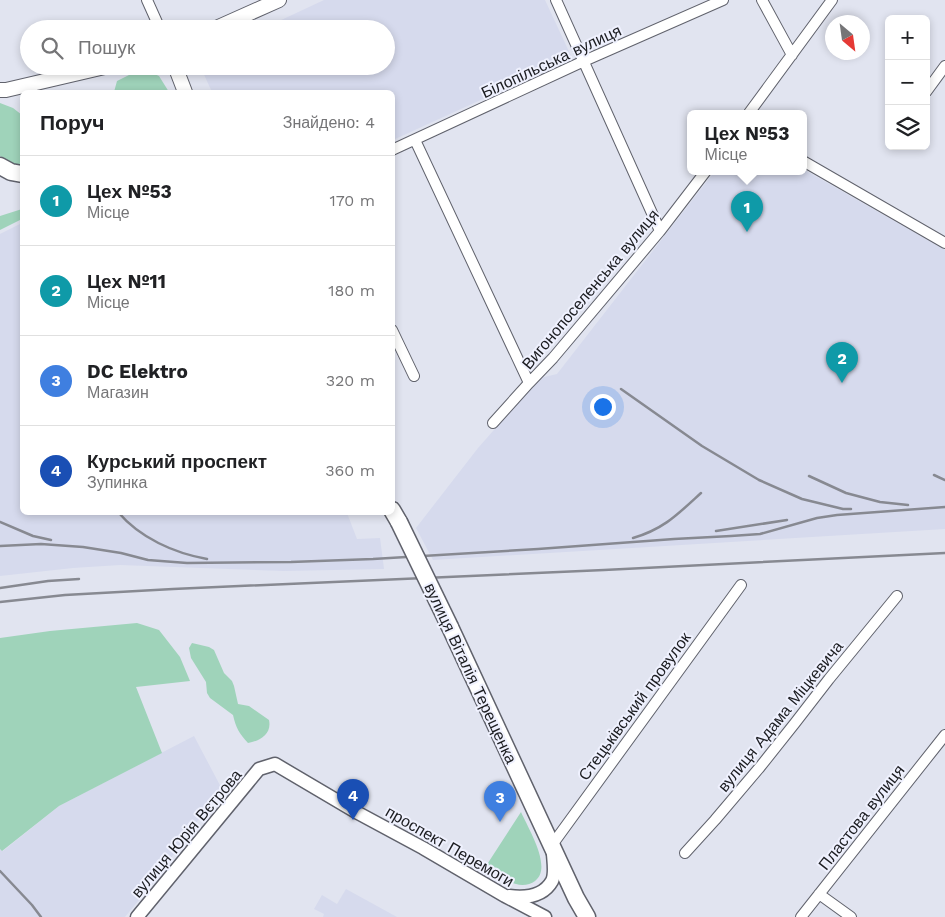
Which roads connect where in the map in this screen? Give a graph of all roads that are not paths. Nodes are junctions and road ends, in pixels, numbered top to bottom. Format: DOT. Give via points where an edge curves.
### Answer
graph roads {
  1 [pos="147,0"];
  2 [pos="279,0"];
  3 [pos="556,0"];
  4 [pos="723,0"];
  5 [pos="762,0"];
  6 [pos="832,0"];
  7 [pos="156,20"];
  8 [pos="234,20"];
  9 [pos="792,55"];
  10 [pos="584,62"];
  11 [pos="945,66"];
  12 [pos="70,75"];
  13 [pos="178,75"];
  14 [pos="930,87"];
  15 [pos="0,90"];
  16 [pos="184,90"];
  17 [pos="751,110"];
  18 [pos="415,140"];
  19 [pos="395,149"];
  20 [pos="807,163"];
  21 [pos="0,166"];
  22 [pos="20,174"];
  23 [pos="703,175"];
  24 [pos="660,231"];
  25 [pos="945,243"];
  26 [pos="395,336"];
  27 [pos="414,376"];
  28 [pos="529,383"];
  29 [pos="493,423"];
  30 [pos="396,516"];
  31 [pos="741,585"];
  32 [pos="897,596"];
  33 [pos="945,735"];
  34 [pos="259,769"];
  35 [pos="552,845"];
  36 [pos="685,853"];
  37 [pos="820,894"];
  38 [pos="505,896"];
  39 [pos="137,917"];
  40 [pos="545,917"];
  41 [pos="587,917"];
  42 [pos="801,917"];
  43 [pos="851,917"];
  1 -- 7 [label="street"];
  2 -- 8 [label="main road"];
  3 -- 10 [label="street"];
  4 -- 10 [label="street, Білопільська вулиця"];
  5 -- 9 [label="street"];
  6 -- 9 [label="street"];
  9 -- 17 [label="street"];
  10 -- 18 [label="street, Білопільська вулиця"];
  10 -- 24 [label="street"];
  11 -- 14 [label="street"];
  12 -- 15 [label="main road"];
  13 -- 16 [label="main road"];
  18 -- 19 [label="street, Білопільська вулиця"];
  18 -- 28 [label="street"];
  20 -- 25 [label="street"];
  21 -- 22 [label="main road"];
  23 -- 24 [label="street, Вигонопоселенська вулиця"];
  24 -- 28 [label="street, Вигонопоселенська вулиця"];
  26 -- 27 [label="street"];
  28 -- 29 [label="street, Вигонопоселенська вулиця"];
  30 -- 35 [label="main road, вулиця Віталія Терещенка, bridge"];
  31 -- 35 [label="street, Стецьківський провулок"];
  32 -- 36 [label="street, вулиця Адама Міцкевича" via="716,820"];
  33 -- 37 [label="street, Пластова вулиця"];
  34 -- 38 [label="street, проспект Перемоги" via="275,764"];
  34 -- 39 [label="street, вулиця Юрія Вєтрова"];
  35 -- 38 [label="street" via="552,880 544,890 532,896"];
  35 -- 41 [label="main road, вулиця Віталія Терещенка"];
  37 -- 42 [label="street, Пластова вулиця"];
  37 -- 43 [label="street"];
  38 -- 40 [label="street, проспект Перемоги"];
}
